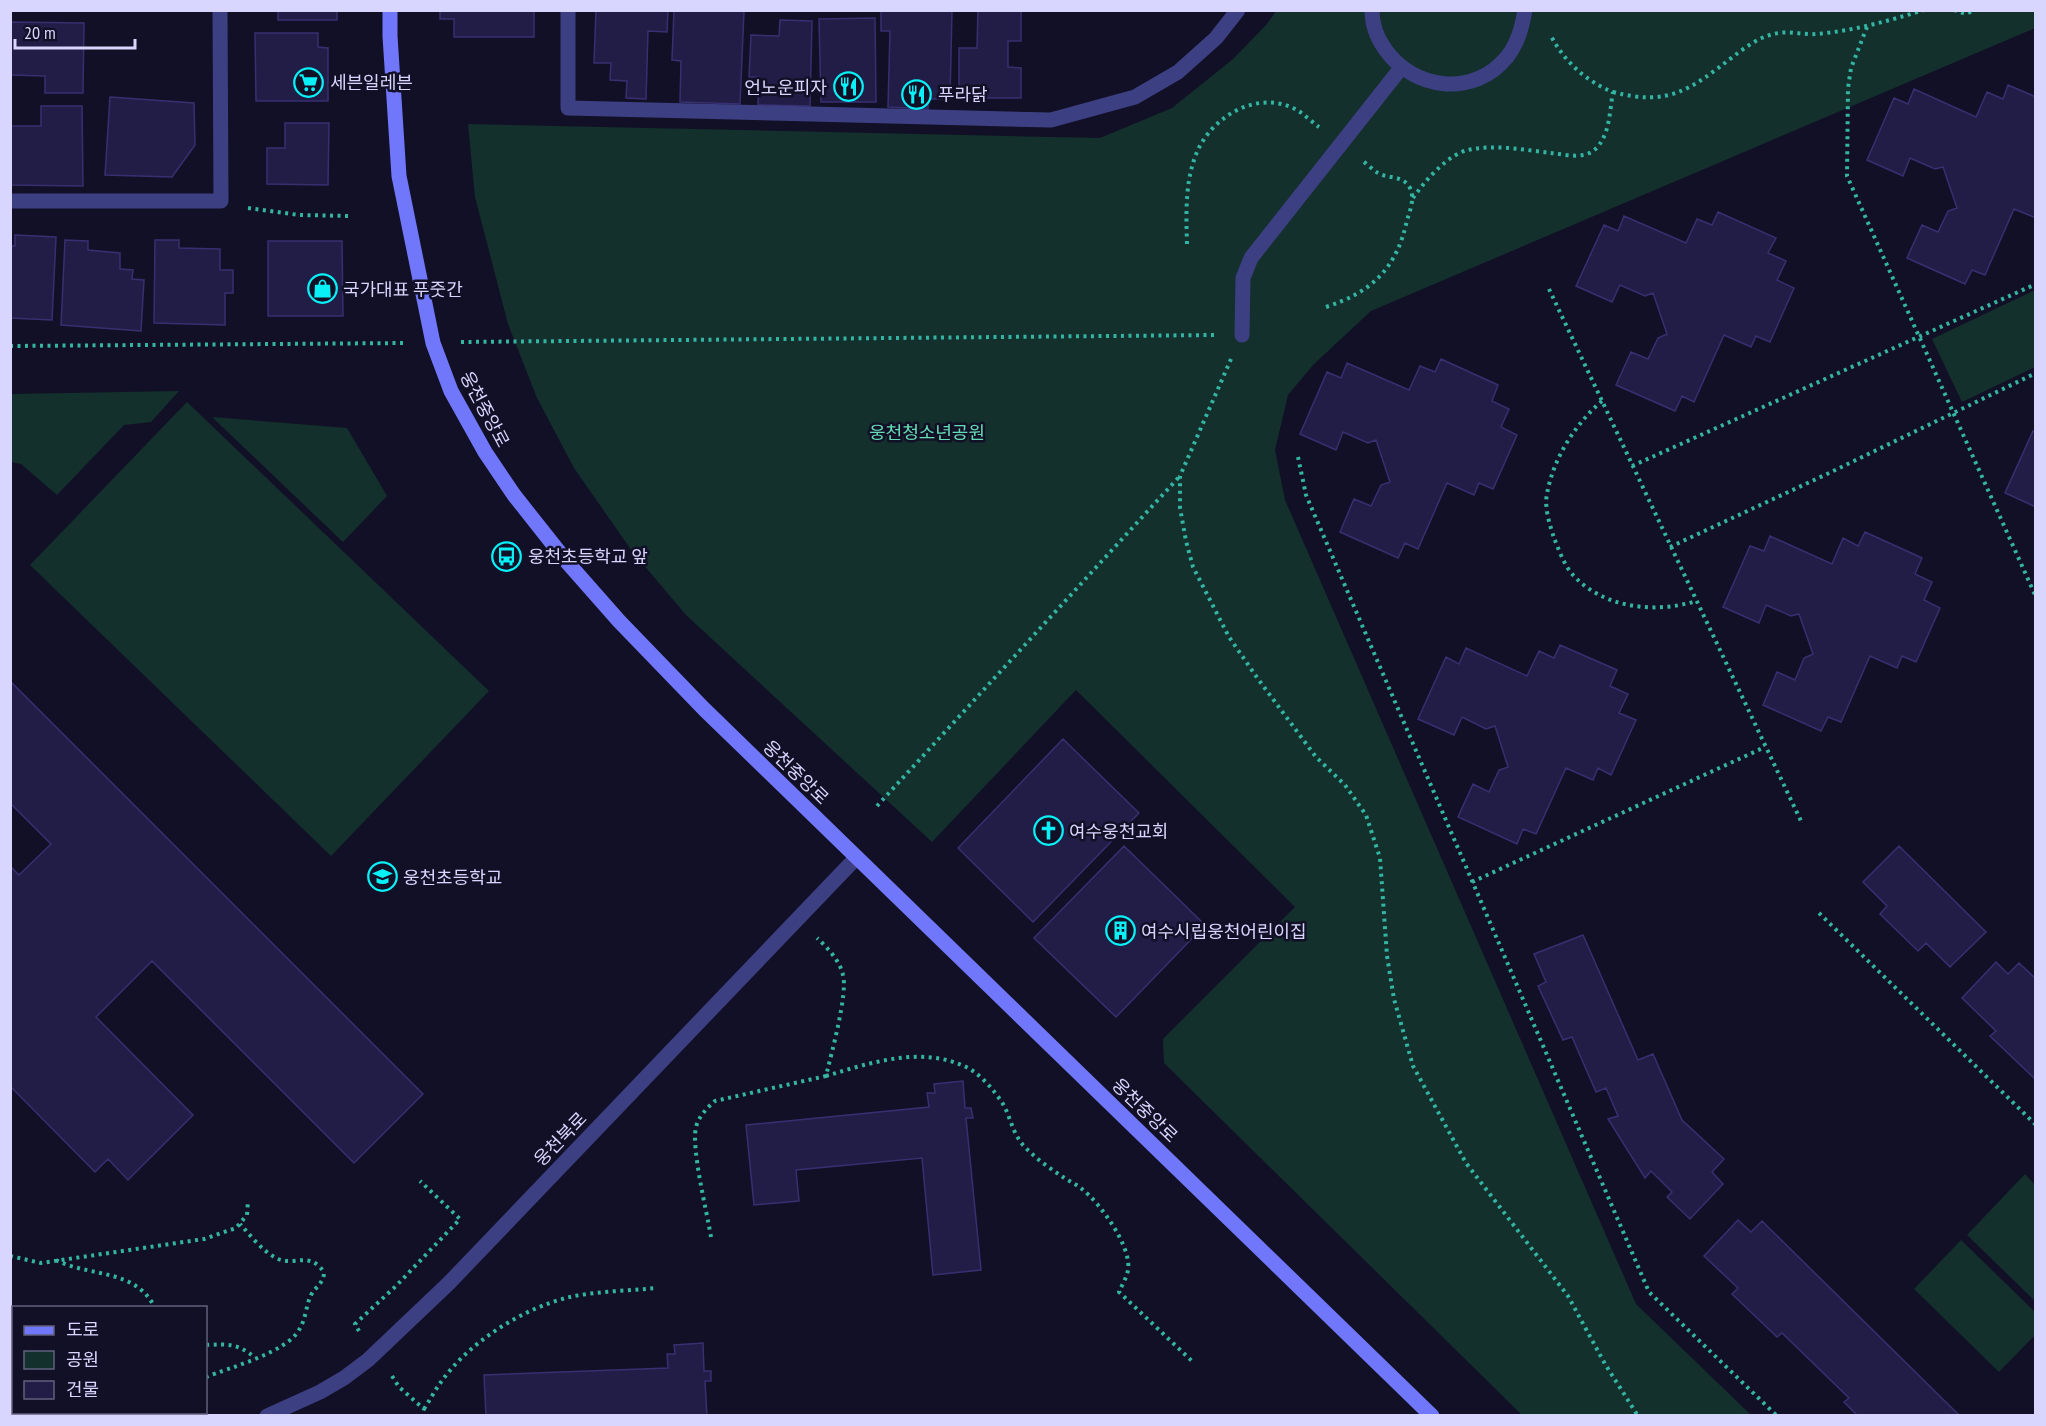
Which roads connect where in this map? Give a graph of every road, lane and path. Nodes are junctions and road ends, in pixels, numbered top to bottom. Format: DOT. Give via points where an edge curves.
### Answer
graph roads {
  1 [pos="220,10"];
  2 [pos="390,10"];
  3 [pos="568,10"];
  4 [pos="1238,10"];
  5 [pos="1372,10"];
  6 [pos="1525,10"];
  7 [pos="1924,10"];
  8 [pos="1954,10"];
  9 [pos="1974,10"];
  10 [pos="1545,24"];
  11 [pos="1867,27"];
  12 [pos="1401,68"];
  13 [pos="1613,92"];
  14 [pos="1314,123"];
  15 [pos="1378,173"];
  16 [pos="1412,199"];
  17 [pos="10,201"];
  18 [pos="221,201"];
  19 [pos="351,216"];
  20 [pos="1187,244"];
  21 [pos="2036,284"];
  22 [pos="1549,289"];
  23 [pos="1326,307"];
  24 [pos="1242,335"];
  25 [pos="1919,337"];
  26 [pos="433,343"];
  27 [pos="10,346"];
  28 [pos="2036,374"];
  29 [pos="1602,401"];
  30 [pos="1953,413"];
  31 [pos="1298,457"];
  32 [pos="1632,466"];
  33 [pos="1180,476"];
  34 [pos="1671,547"];
  35 [pos="2036,597"];
  36 [pos="1696,601"];
  37 [pos="1765,747"];
  38 [pos="877,806"];
  39 [pos="1801,821"];
  40 [pos="856,858"];
  41 [pos="1472,882"];
  42 [pos="1819,913"];
  43 [pos="796,920"];
  44 [pos="826,1076"];
  45 [pos="2036,1125"];
  46 [pos="248,1201"];
  47 [pos="240,1224"];
  48 [pos="711,1237"];
  49 [pos="10,1256"];
  50 [pos="56,1260"];
  51 [pos="656,1288"];
  52 [pos="153,1306"];
  53 [pos="207,1345"];
  54 [pos="255,1359"];
  55 [pos="1193,1362"];
  56 [pos="207,1377"];
  57 [pos="424,1409"];
  58 [pos="267,1416"];
  59 [pos="1432,1416"];
  60 [pos="1638,1416"];
  61 [pos="1777,1416"];
  1 -- 18 [label="street"];
  2 -- 26 [label="street, 웅천중앙로" via="399,176"];
  3 -- 4 [label="street" via="568,108 1051,120 1135,97 1170,77 1216,38"];
  5 -- 12 [label="street" via="1378,41"];
  6 -- 12 [label="street" via="1516,43 1507,58 1487,74 1463,84 1437,84"];
  7 -- 11 [label="path"];
  8 -- 9 [label="path" via="1966,14"];
  10 -- 13 [label="path" via="1576,69"];
  11 -- 13 [label="path" via="1815,34 1778,33 1746,46 1699,81 1665,97 1648,99"];
  11 -- 25 [label="path" via="1851,68 1848,88 1846,176"];
  12 -- 24 [label="street" via="1251,258 1244,278"];
  13 -- 16 [label="path" via="1607,128 1602,142 1593,151 1568,155 1518,149 1467,150 1444,164"];
  14 -- 20 [label="path" via="1296,110 1263,103 1234,110 1221,120 1198,150 1192,170 1186,214"];
  15 -- 16 [label="path" via="1398,177 1410,187"];
  16 -- 23 [label="path" via="1403,240 1385,272 1344,302"];
  17 -- 18 [label="street"];
  18 -- 19 [label="path" via="299,215"];
  21 -- 25 [label="path"];
  22 -- 29 [label="path"];
  24 -- 26 [label="path"];
  24 -- 33 [label="path"];
  25 -- 30 [label="path"];
  25 -- 32 [label="path"];
  26 -- 27 [label="path"];
  26 -- 40 [label="street, 웅천중앙로" via="451,391 485,452 567,562 704,709"];
  28 -- 30 [label="path"];
  29 -- 32 [label="path"];
  29 -- 36 [label="path" via="1576,427 1546,495 1549,523 1559,551 1573,574 1596,593 1622,604 1659,608"];
  30 -- 34 [label="path"];
  30 -- 35 [label="path"];
  31 -- 41 [label="path" via="1306,495"];
  32 -- 34 [label="path"];
  33 -- 38 [label="path"];
  33 -- 60 [label="path" via="1180,508 1193,567 1228,637 1316,757 1345,785 1366,815 1380,858 1394,999 1413,1066 1466,1163 1568,1296"];
  34 -- 36 [label="path"];
  36 -- 37 [label="path"];
  37 -- 39 [label="path"];
  37 -- 41 [label="path"];
  40 -- 43 [label="street, 웅천북로"];
  40 -- 59 [label="street, 웅천중앙로"];
  41 -- 61 [label="path" via="1649,1292"];
  42 -- 45 [label="path"];
  43 -- 44 [label="path" via="826,946 844,976 838,1028"];
  43 -- 58 [label="street, 웅천북로" via="449,1283 369,1360 320,1392"];
  44 -- 48 [label="path" via="715,1101 702,1114 695,1143"];
  44 -- 55 [label="path" via="912,1056 937,1058 977,1073 1003,1105 1023,1145 1097,1203 1127,1252 1128,1271 1119,1292"];
  46 -- 47 [label="path" via="247,1215"];
  47 -- 50 [label="path" via="204,1239"];
  47 -- 54 [label="path" via="276,1258 305,1259 318,1263 324,1272 324,1280 310,1297 299,1332 287,1343"];
  49 -- 50 [label="path" via="41,1263"];
  50 -- 52 [label="path" via="69,1267 115,1275 144,1294"];
  51 -- 57 [label="path" via="570,1297 511,1320 464,1356 442,1380"];
  53 -- 54 [label="path" via="245,1349"];
  54 -- 56 [label="path"];
}
